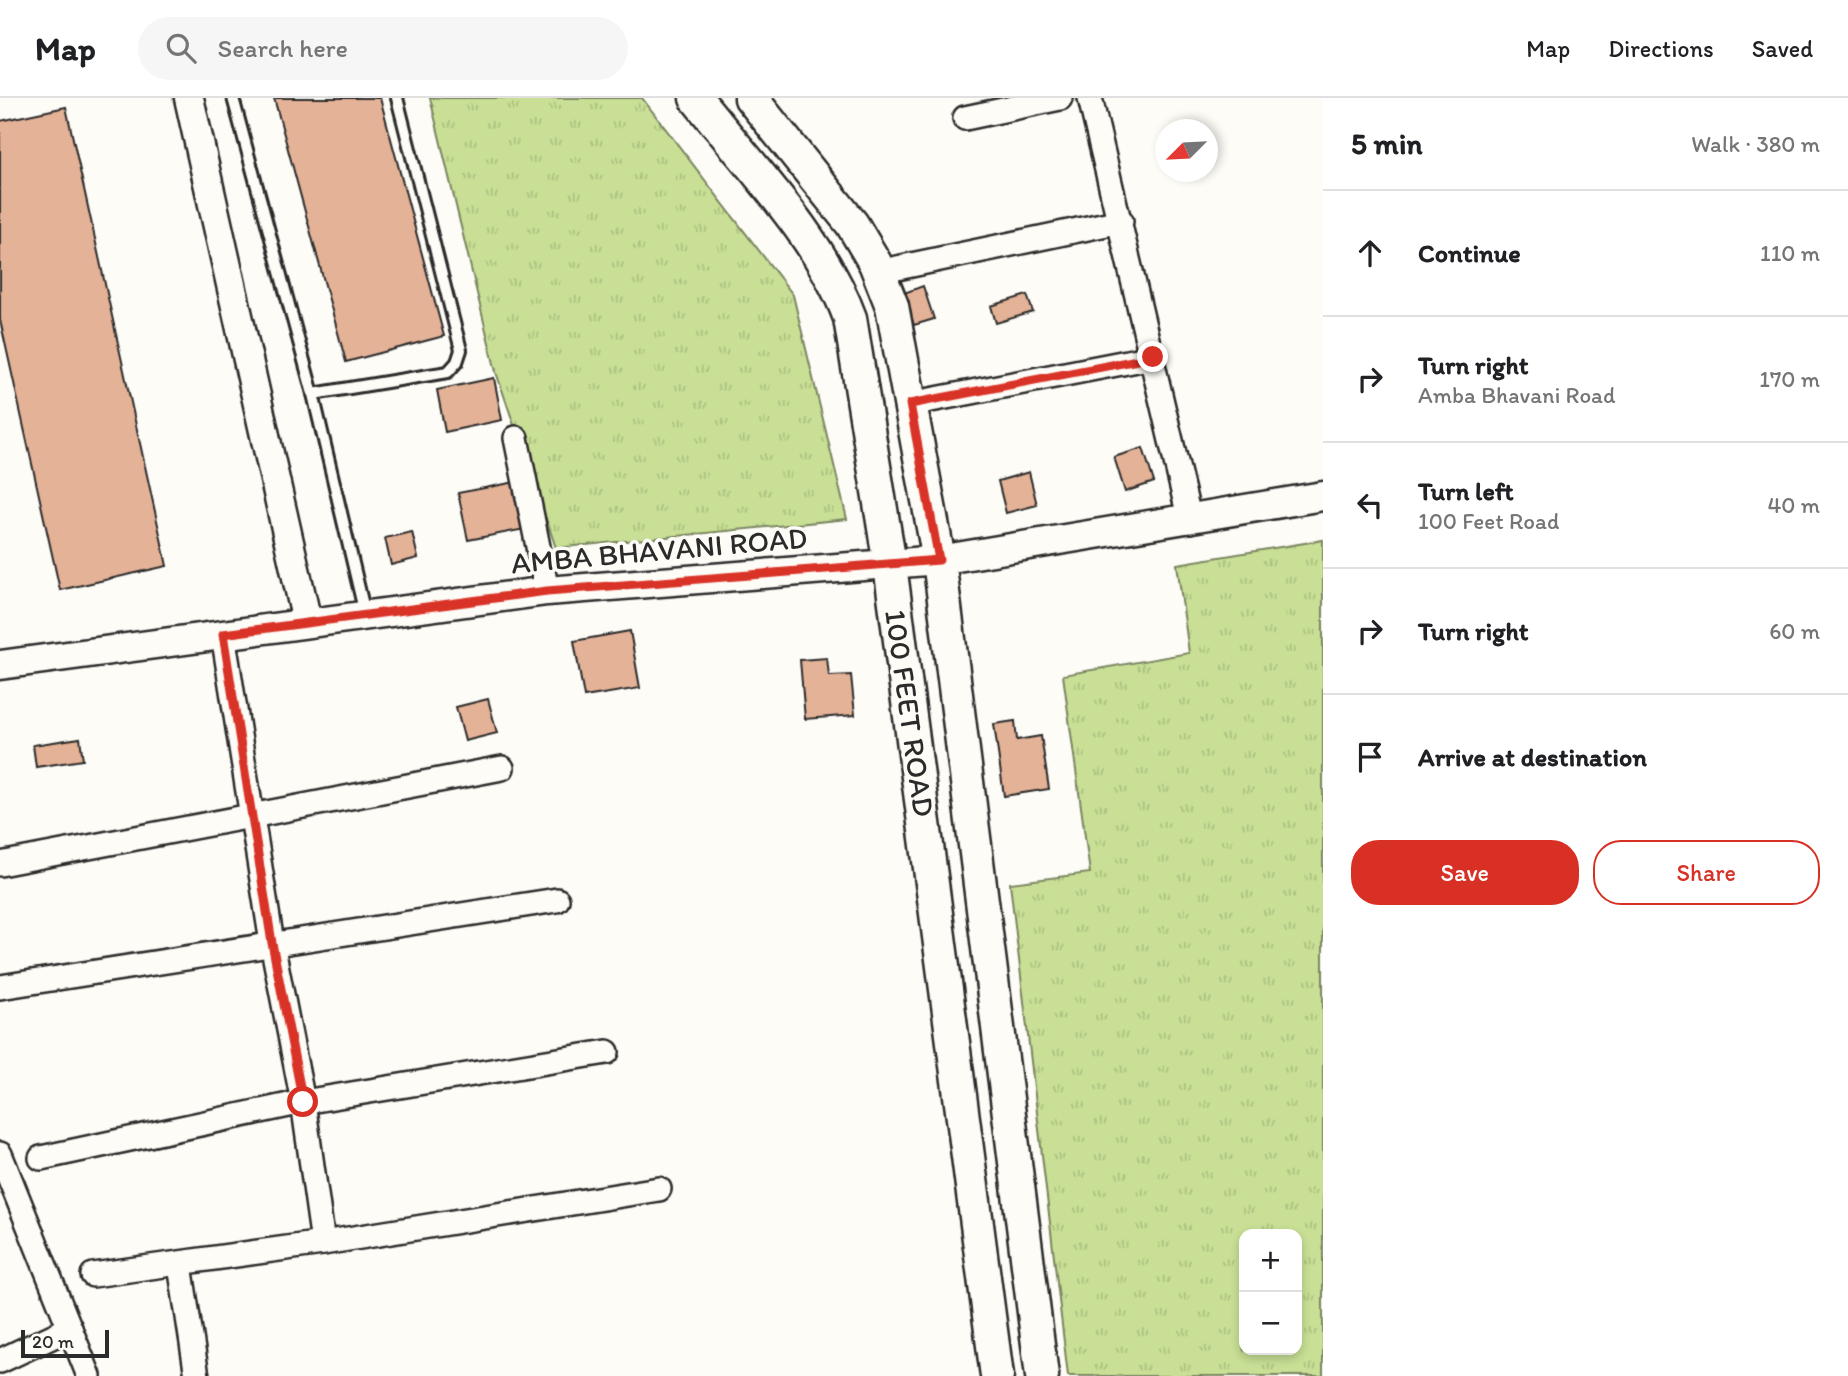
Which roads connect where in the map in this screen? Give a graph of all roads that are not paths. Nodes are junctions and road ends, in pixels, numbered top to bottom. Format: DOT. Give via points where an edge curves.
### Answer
graph roads {
  1 [pos="189,98"];
  2 [pos="233,98"];
  3 [pos="397,98"];
  4 [pos="696,98"];
  5 [pos="751,98"];
  6 [pos="1060,98"];
  7 [pos="1090,98"];
  8 [pos="965,118"];
  9 [pos="1121,221"];
  10 [pos="878,272"];
  11 [pos="1153,357"];
  12 [pos="313,394"];
  13 [pos="910,404"];
  14 [pos="516,438"];
  15 [pos="1323,496"];
  16 [pos="1190,521"];
  17 [pos="939,560"];
  18 [pos="890,565"];
  19 [pos="547,591"];
  20 [pos="365,614"];
  21 [pos="306,622"];
  22 [pos="223,634"];
  23 [pos="0,665"];
  24 [pos="502,768"];
  25 [pos="254,817"];
  26 [pos="0,864"];
  27 [pos="557,900"];
  28 [pos="272,943"];
  29 [pos="0,987"];
  30 [pos="607,1052"];
  31 [pos="303,1102"];
  32 [pos="0,1154"];
  33 [pos="41,1157"];
  34 [pos="659,1189"];
  35 [pos="323,1243"];
  36 [pos="180,1265"];
  37 [pos="93,1275"];
  38 [pos="70,1328"];
  39 [pos="0,1362"];
  40 [pos="89,1376"];
  41 [pos="197,1376"];
  42 [pos="997,1376"];
  43 [pos="1042,1376"];
  1 -- 21 [label="street"];
  2 -- 12 [label="lane"];
  3 -- 12 [label="lane" via="461,350 448,372"];
  4 -- 18 [label="main road, 100 FEET ROAD" via="817,250 843,300 850,318"];
  5 -- 10 [label="main road, 100 FEET ROAD" via="852,225"];
  6 -- 8 [label="street"];
  7 -- 9 [label="street"];
  9 -- 10 [label="street"];
  9 -- 11 [label="street"];
  10 -- 13 [label="main road, 100 FEET ROAD" via="892,306"];
  11 -- 13 [label="street"];
  11 -- 16 [label="street"];
  12 -- 20 [label="lane"];
  13 -- 17 [label="main road, 100 FEET ROAD"];
  14 -- 19 [label="street"];
  15 -- 16 [label="street, AMBA BHAVANI ROAD"];
  16 -- 17 [label="street, AMBA BHAVANI ROAD"];
  17 -- 18 [label="street, AMBA BHAVANI ROAD"];
  17 -- 43 [label="main road, 100 FEET ROAD"];
  18 -- 19 [label="street, AMBA BHAVANI ROAD"];
  18 -- 42 [label="main road, 100 FEET ROAD"];
  19 -- 20 [label="street, AMBA BHAVANI ROAD"];
  20 -- 21 [label="street, AMBA BHAVANI ROAD"];
  21 -- 22 [label="street, AMBA BHAVANI ROAD"];
  22 -- 23 [label="street, AMBA BHAVANI ROAD"];
  22 -- 25 [label="street"];
  24 -- 25 [label="street"];
  25 -- 26 [label="street"];
  25 -- 28 [label="street"];
  27 -- 28 [label="street"];
  28 -- 29 [label="street"];
  28 -- 31 [label="street"];
  30 -- 31 [label="street"];
  31 -- 33 [label="street"];
  31 -- 35 [label="street"];
  32 -- 38 [label="street"];
  34 -- 35 [label="street"];
  35 -- 36 [label="street"];
  36 -- 37 [label="street"];
  36 -- 41 [label="street"];
  38 -- 39 [label="street"];
  38 -- 40 [label="street"];
}
